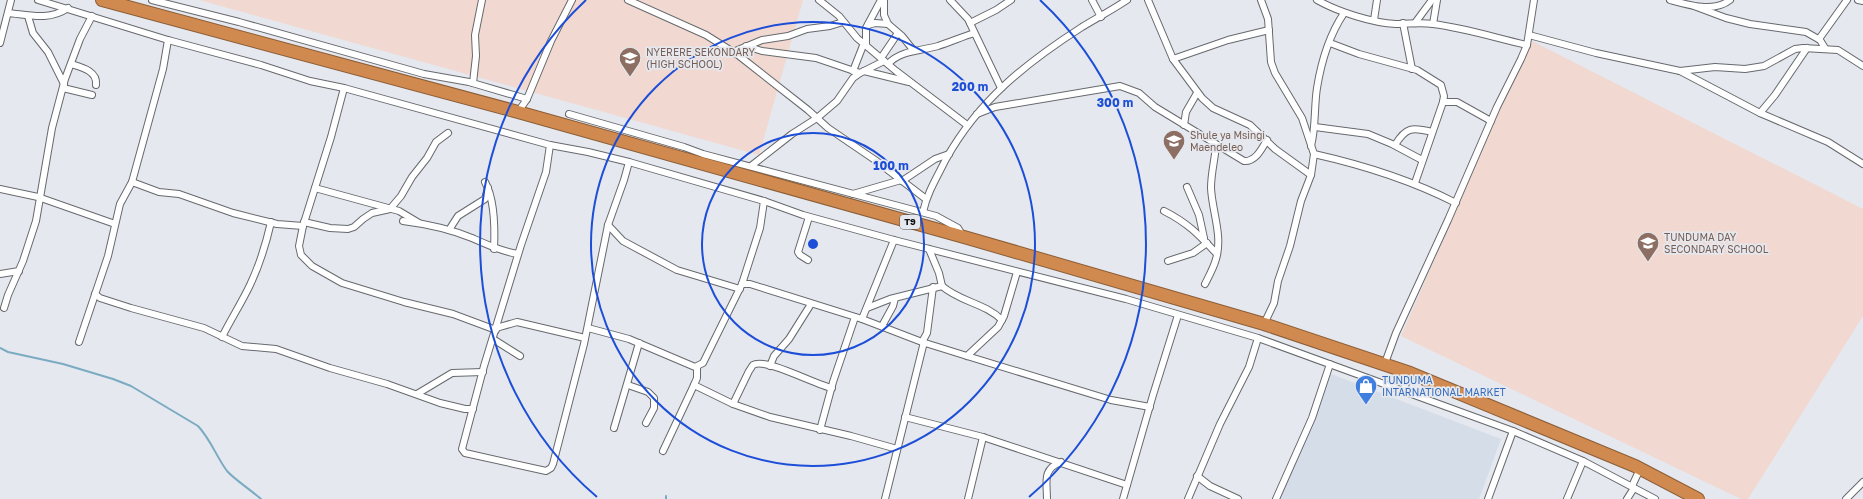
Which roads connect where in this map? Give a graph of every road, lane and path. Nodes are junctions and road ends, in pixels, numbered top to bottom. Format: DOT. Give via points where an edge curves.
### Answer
graph roads {
  1 [pos="11,0"];
  2 [pos="38,0"];
  3 [pos="102,0"];
  4 [pos="152,0"];
  5 [pos="482,0"];
  6 [pos="572,0"];
  7 [pos="628,0"];
  8 [pos="819,0"];
  9 [pos="883,0"];
  10 [pos="950,0"];
  11 [pos="1011,0"];
  12 [pos="1092,0"];
  13 [pos="1127,0"];
  14 [pos="1148,0"];
  15 [pos="1261,0"];
  16 [pos="1317,0"];
  17 [pos="1377,0"];
  18 [pos="1432,0"];
  19 [pos="1437,0"];
  20 [pos="1534,0"];
  21 [pos="1670,0"];
  22 [pos="1730,0"];
  23 [pos="1846,0"];
  24 [pos="1858,0"];
  25 [pos="1863,1"];
  26 [pos="1694,6"];
  27 [pos="68,8"];
  28 [pos="1344,13"];
  29 [pos="8,14"];
  30 [pos="0,16"];
  31 [pos="28,16"];
  32 [pos="92,16"];
  33 [pos="1101,17"];
  34 [pos="1374,20"];
  35 [pos="843,22"];
  36 [pos="970,23"];
  37 [pos="1403,23"];
  38 [pos="1415,23"];
  39 [pos="888,24"];
  40 [pos="1433,24"];
  41 [pos="868,25"];
  42 [pos="1270,30"];
  43 [pos="898,33"];
  44 [pos="974,33"];
  45 [pos="1528,35"];
  46 [pos="1818,39"];
  47 [pos="168,40"];
  48 [pos="0,43"];
  49 [pos="1330,43"];
  50 [pos="865,44"];
  51 [pos="1527,45"];
  52 [pos="746,46"];
  53 [pos="1807,48"];
  54 [pos="1825,48"];
  55 [pos="733,52"];
  56 [pos="914,52"];
  57 [pos="1173,59"];
  58 [pos="884,61"];
  59 [pos="71,64"];
  60 [pos="1863,66"];
  61 [pos="1412,69"];
  62 [pos="1680,71"];
  63 [pos="859,72"];
  64 [pos="473,83"];
  65 [pos="911,83"];
  66 [pos="96,85"];
  67 [pos="63,86"];
  68 [pos="344,88"];
  69 [pos="1001,88"];
  70 [pos="1197,93"];
  71 [pos="92,95"];
  72 [pos="527,99"];
  73 [pos="1444,102"];
  74 [pos="518,112"];
  75 [pos="1760,113"];
  76 [pos="569,114"];
  77 [pos="977,114"];
  78 [pos="817,118"];
  79 [pos="1491,121"];
  80 [pos="967,125"];
  81 [pos="1184,125"];
  82 [pos="1315,127"];
  83 [pos="1432,132"];
  84 [pos="448,134"];
  85 [pos="1267,140"];
  86 [pos="550,145"];
  87 [pos="1216,145"];
  88 [pos="1395,145"];
  89 [pos="1311,146"];
  90 [pos="949,154"];
  91 [pos="1314,154"];
  92 [pos="1422,160"];
  93 [pos="629,162"];
  94 [pos="1863,164"];
  95 [pos="751,166"];
  96 [pos="1311,175"];
  97 [pos="901,180"];
  98 [pos="132,182"];
  99 [pos="1415,184"];
  100 [pos="1187,187"];
  101 [pos="315,188"];
  102 [pos="0,189"];
  103 [pos="851,194"];
  104 [pos="38,198"];
  105 [pos="926,199"];
  106 [pos="764,201"];
  107 [pos="1456,203"];
  108 [pos="390,208"];
  109 [pos="1164,211"];
  110 [pos="923,212"];
  111 [pos="809,217"];
  112 [pos="403,221"];
  113 [pos="271,222"];
  114 [pos="419,223"];
  115 [pos="115,224"];
  116 [pos="304,224"];
  117 [pos="608,225"];
  118 [pos="449,230"];
  119 [pos="964,237"];
  120 [pos="894,240"];
  121 [pos="1206,241"];
  122 [pos="494,249"];
  123 [pos="929,249"];
  124 [pos="518,254"];
  125 [pos="1217,254"];
  126 [pos="808,260"];
  127 [pos="1168,261"];
  128 [pos="19,271"];
  129 [pos="1017,272"];
  130 [pos="0,274"];
  131 [pos="1131,284"];
  132 [pos="1205,284"];
  133 [pos="942,286"];
  134 [pos="741,287"];
  135 [pos="933,287"];
  136 [pos="1161,293"];
  137 [pos="95,294"];
  138 [pos="895,298"];
  139 [pos="1126,299"];
  140 [pos="811,304"];
  141 [pos="4,308"];
  142 [pos="867,308"];
  143 [pos="1157,308"];
  144 [pos="1178,315"];
  145 [pos="859,318"];
  146 [pos="1002,320"];
  147 [pos="1264,324"];
  148 [pos="882,326"];
  149 [pos="588,328"];
  150 [pos="496,329"];
  151 [pos="222,337"];
  152 [pos="585,338"];
  153 [pos="1258,338"];
  154 [pos="493,339"];
  155 [pos="79,342"];
  156 [pos="923,342"];
  157 [pos="639,343"];
  158 [pos="520,356"];
  159 [pos="967,356"];
  160 [pos="1385,363"];
  161 [pos="1330,364"];
  162 [pos="770,366"];
  163 [pos="697,367"];
  164 [pos="483,372"];
  165 [pos="1410,372"];
  166 [pos="628,385"];
  167 [pos="694,385"];
  168 [pos="832,388"];
  169 [pos="1403,391"];
  170 [pos="417,394"];
  171 [pos="733,404"];
  172 [pos="1150,407"];
  173 [pos="473,409"];
  174 [pos="905,417"];
  175 [pos="646,423"];
  176 [pos="614,428"];
  177 [pos="820,430"];
  178 [pos="1513,432"];
  179 [pos="983,437"];
  180 [pos="897,449"];
  181 [pos="663,451"];
  182 [pos="1583,461"];
  183 [pos="1061,462"];
  184 [pos="1640,469"];
  185 [pos="1197,476"];
  186 [pos="1863,482"];
  187 [pos="1127,485"];
  188 [pos="1633,487"];
  189 [pos="885,499"];
  190 [pos="968,499"];
  191 [pos="1047,499"];
  192 [pos="1123,499"];
  193 [pos="1188,499"];
  194 [pos="1238,499"];
  195 [pos="1276,499"];
  196 [pos="1488,499"];
  197 [pos="1567,499"];
  198 [pos="1627,499"];
  199 [pos="1655,499"];
  200 [pos="1698,499"];
  201 [pos="1846,499"];
  1 -- 29 [label="street"];
  2 -- 27 [label="street"];
  3 -- 74 [label="highway, T9"];
  4 -- 64 [label="street" via="424,74"];
  5 -- 64 [label="street" via="475,35"];
  6 -- 72 [label="street" via="551,41"];
  7 -- 55 [label="street" via="706,36"];
  8 -- 35 [label="street"];
  9 -- 39 [label="street" via="884,15"];
  9 -- 41 [label="street"];
  10 -- 36 [label="street"];
  11 -- 36 [label="street"];
  12 -- 33 [label="street"];
  13 -- 33 [label="street"];
  14 -- 57 [label="street"];
  15 -- 42 [label="street"];
  16 -- 28 [label="street"];
  17 -- 34 [label="street"];
  18 -- 38 [label="street"];
  19 -- 40 [label="street"];
  20 -- 45 [label="street"];
  21 -- 26 [label="street"];
  22 -- 26 [label="street" via="1717,6"];
  23 -- 46 [label="street"];
  24 -- 25 [label="street"];
  26 -- 46 [label="street" via="1750,24 1806,32"];
  27 -- 31 [label="street" via="60,14"];
  27 -- 32 [label="street"];
  28 -- 34 [label="street"];
  28 -- 49 [label="street"];
  29 -- 30 [label="street"];
  29 -- 31 [label="street"];
  29 -- 48 [label="street"];
  31 -- 67 [label="street" via="33,33 48,52"];
  32 -- 47 [label="street"];
  32 -- 59 [label="street"];
  33 -- 69 [label="street" via="1031,62"];
  34 -- 37 [label="street"];
  35 -- 50 [label="street"];
  35 -- 52 [label="street"];
  36 -- 44 [label="street"];
  37 -- 38 [label="street"];
  37 -- 61 [label="street"];
  38 -- 40 [label="street"];
  39 -- 41 [label="street"];
  39 -- 43 [label="street"];
  40 -- 51 [label="street"];
  41 -- 50 [label="street"];
  42 -- 57 [label="street" via="1228,40"];
  42 -- 89 [label="street" via="1269,47 1275,73 1302,118"];
  43 -- 56 [label="street"];
  43 -- 58 [label="street"];
  44 -- 56 [label="street"];
  44 -- 69 [label="street"];
  45 -- 51 [label="street"];
  45 -- 62 [label="street"];
  46 -- 54 [label="street"];
  47 -- 68 [label="street" via="310,81"];
  47 -- 98 [label="street" via="163,69"];
  49 -- 61 [label="street"];
  49 -- 82 [label="street" via="1317,88"];
  50 -- 58 [label="street"];
  50 -- 63 [label="street"];
  51 -- 79 [label="street"];
  52 -- 55 [label="street"];
  52 -- 63 [label="street" via="762,51 816,58"];
  53 -- 54 [label="street"];
  53 -- 62 [label="street" via="1795,50 1764,66"];
  53 -- 75 [label="street"];
  54 -- 60 [label="street" via="1838,50"];
  55 -- 78 [label="street"];
  56 -- 58 [label="street"];
  57 -- 70 [label="street"];
  58 -- 63 [label="street"];
  58 -- 65 [label="street"];
  59 -- 66 [label="street" via="92,73"];
  59 -- 67 [label="street"];
  61 -- 73 [label="street" via="1441,85"];
  62 -- 75 [label="street"];
  63 -- 65 [label="street"];
  63 -- 78 [label="street" via="837,101"];
  64 -- 72 [label="street"];
  65 -- 80 [label="street"];
  67 -- 71 [label="street"];
  67 -- 104 [label="street"];
  68 -- 86 [label="street"];
  68 -- 101 [label="street"];
  69 -- 77 [label="street"];
  70 -- 81 [label="street" via="1186,112"];
  70 -- 85 [label="street" via="1208,105 1250,125"];
  72 -- 74 [label="street"];
  73 -- 79 [label="street" via="1457,102"];
  73 -- 83 [label="street"];
  74 -- 119 [label="highway, T9"];
  75 -- 94 [label="street" via="1828,142"];
  76 -- 95 [label="street"];
  77 -- 80 [label="street"];
  77 -- 81 [label="street" via="995,107 1120,86 1139,93 1155,107"];
  78 -- 95 [label="street"];
  78 -- 97 [label="street"];
  79 -- 107 [label="street"];
  80 -- 90 [label="street"];
  81 -- 87 [label="street"];
  82 -- 88 [label="street" via="1368,134"];
  82 -- 89 [label="street"];
  83 -- 88 [label="street" via="1412,129 1405,132"];
  83 -- 92 [label="street"];
  84 -- 108 [label="street" via="436,142 401,196"];
  85 -- 87 [label="street" via="1249,162"];
  85 -- 96 [label="street"];
  86 -- 93 [label="street"];
  86 -- 124 [label="street" via="546,172"];
  87 -- 125 [label="street" via="1211,187 1217,227"];
  88 -- 92 [label="street"];
  89 -- 91 [label="street"];
  90 -- 97 [label="street" via="935,159"];
  90 -- 105 [label="street"];
  91 -- 96 [label="street"];
  91 -- 99 [label="street" via="1368,167"];
  92 -- 99 [label="street"];
  93 -- 106 [label="street"];
  93 -- 117 [label="street"];
  95 -- 103 [label="street"];
  96 -- 147 [label="street" via="1301,201 1274,303"];
  97 -- 103 [label="street"];
  97 -- 105 [label="street"];
  98 -- 113 [label="street" via="159,192 178,194 233,213"];
  98 -- 115 [label="street" via="120,204"];
  99 -- 107 [label="street"];
  100 -- 121 [label="street" via="1199,215"];
  101 -- 108 [label="street"];
  101 -- 116 [label="street"];
  102 -- 104 [label="street"];
  103 -- 110 [label="street"];
  104 -- 115 [label="street"];
  104 -- 128 [label="street" via="34,227"];
  105 -- 110 [label="street"];
  106 -- 111 [label="street"];
  106 -- 134 [label="street" via="760,228"];
  107 -- 160 [label="street" via="1396,333"];
  108 -- 114 [label="street"];
  108 -- 116 [label="street" via="367,216 348,229"];
  109 -- 121 [label="street" via="1182,220"];
  110 -- 119 [label="street" via="950,222"];
  111 -- 120 [label="street"];
  111 -- 126 [label="street" via="798,252"];
  112 -- 114 [label="street"];
  113 -- 116 [label="street" via="287,226"];
  113 -- 151 [label="street" via="261,259"];
  114 -- 118 [label="street"];
  115 -- 137 [label="street" via="108,256"];
  116 -- 150 [label="street" via="299,246 301,255 325,274 358,288 453,314"];
  117 -- 134 [label="street" via="623,241 677,270"];
  117 -- 149 [label="street"];
  118 -- 122 [label="street"];
  118 -- 122 [label="street" via="458,216 485,199 487,185 492,201"];
  119 -- 131 [label="highway, T9"];
  120 -- 123 [label="street"];
  120 -- 142 [label="street"];
  121 -- 125 [label="street"];
  121 -- 127 [label="street" via="1193,253"];
  122 -- 124 [label="street"];
  123 -- 129 [label="street"];
  123 -- 133 [label="street"];
  124 -- 150 [label="street"];
  125 -- 132 [label="street"];
  128 -- 130 [label="street"];
  128 -- 141 [label="street"];
  129 -- 139 [label="street"];
  129 -- 146 [label="street"];
  131 -- 136 [label="highway, T9"];
  131 -- 139 [label="street"];
  133 -- 135 [label="street"];
  133 -- 146 [label="street" via="958,297 986,308"];
  134 -- 140 [label="street" via="750,284"];
  134 -- 163 [label="street" via="703,363"];
  135 -- 138 [label="street"];
  135 -- 156 [label="street" via="928,333"];
  136 -- 143 [label="street"];
  136 -- 147 [label="highway, T9"];
  137 -- 151 [label="street" via="131,308 204,328"];
  137 -- 155 [label="street"];
  138 -- 142 [label="street"];
  138 -- 148 [label="street"];
  139 -- 143 [label="street"];
  140 -- 145 [label="street"];
  140 -- 162 [label="street" via="789,339 774,356"];
  142 -- 145 [label="street"];
  143 -- 144 [label="street"];
  144 -- 153 [label="street"];
  144 -- 172 [label="street"];
  145 -- 148 [label="street"];
  145 -- 168 [label="street" via="848,333"];
  146 -- 159 [label="street" via="998,327"];
  147 -- 160 [label="highway, T9"];
  148 -- 156 [label="street"];
  149 -- 152 [label="street"];
  149 -- 157 [label="street"];
  150 -- 152 [label="street" via="517,322"];
  150 -- 154 [label="street"];
  151 -- 170 [label="street" via="242,346 276,349"];
  152 -- 173 [label="street" via="553,464 548,471 515,466 465,453 462,448"];
  153 -- 161 [label="street"];
  153 -- 185 [label="street" via="1249,367"];
  154 -- 158 [label="street"];
  154 -- 164 [label="street"];
  156 -- 159 [label="street"];
  156 -- 174 [label="street"];
  157 -- 163 [label="street"];
  157 -- 166 [label="street"];
  159 -- 172 [label="street" via="1112,400"];
  160 -- 165 [label="highway, T9"];
  161 -- 169 [label="street"];
  161 -- 195 [label="street" via="1312,418"];
  162 -- 168 [label="street"];
  162 -- 171 [label="street" via="753,366"];
  163 -- 167 [label="street"];
  164 -- 170 [label="street" via="452,373"];
  164 -- 173 [label="street"];
  165 -- 169 [label="street"];
  165 -- 184 [label="highway, T9"];
  166 -- 175 [label="street" via="648,392 654,398 654,408"];
  166 -- 176 [label="street"];
  167 -- 171 [label="street"];
  167 -- 181 [label="street"];
  168 -- 177 [label="street"];
  169 -- 178 [label="street"];
  170 -- 173 [label="street" via="454,407"];
  171 -- 177 [label="street"];
  172 -- 187 [label="street"];
  174 -- 179 [label="street"];
  174 -- 180 [label="street"];
  177 -- 180 [label="street"];
  178 -- 182 [label="street"];
  178 -- 196 [label="street"];
  179 -- 183 [label="street"];
  179 -- 190 [label="street"];
  180 -- 189 [label="street"];
  182 -- 188 [label="street"];
  182 -- 197 [label="street"];
  183 -- 187 [label="street"];
  183 -- 191 [label="street" via="1050,467 1047,473"];
  184 -- 188 [label="street"];
  184 -- 200 [label="highway, T9"];
  185 -- 193 [label="street"];
  185 -- 194 [label="street" via="1210,486"];
  186 -- 201 [label="street"];
  187 -- 192 [label="street"];
  188 -- 198 [label="street"];
  188 -- 199 [label="street"];
}
